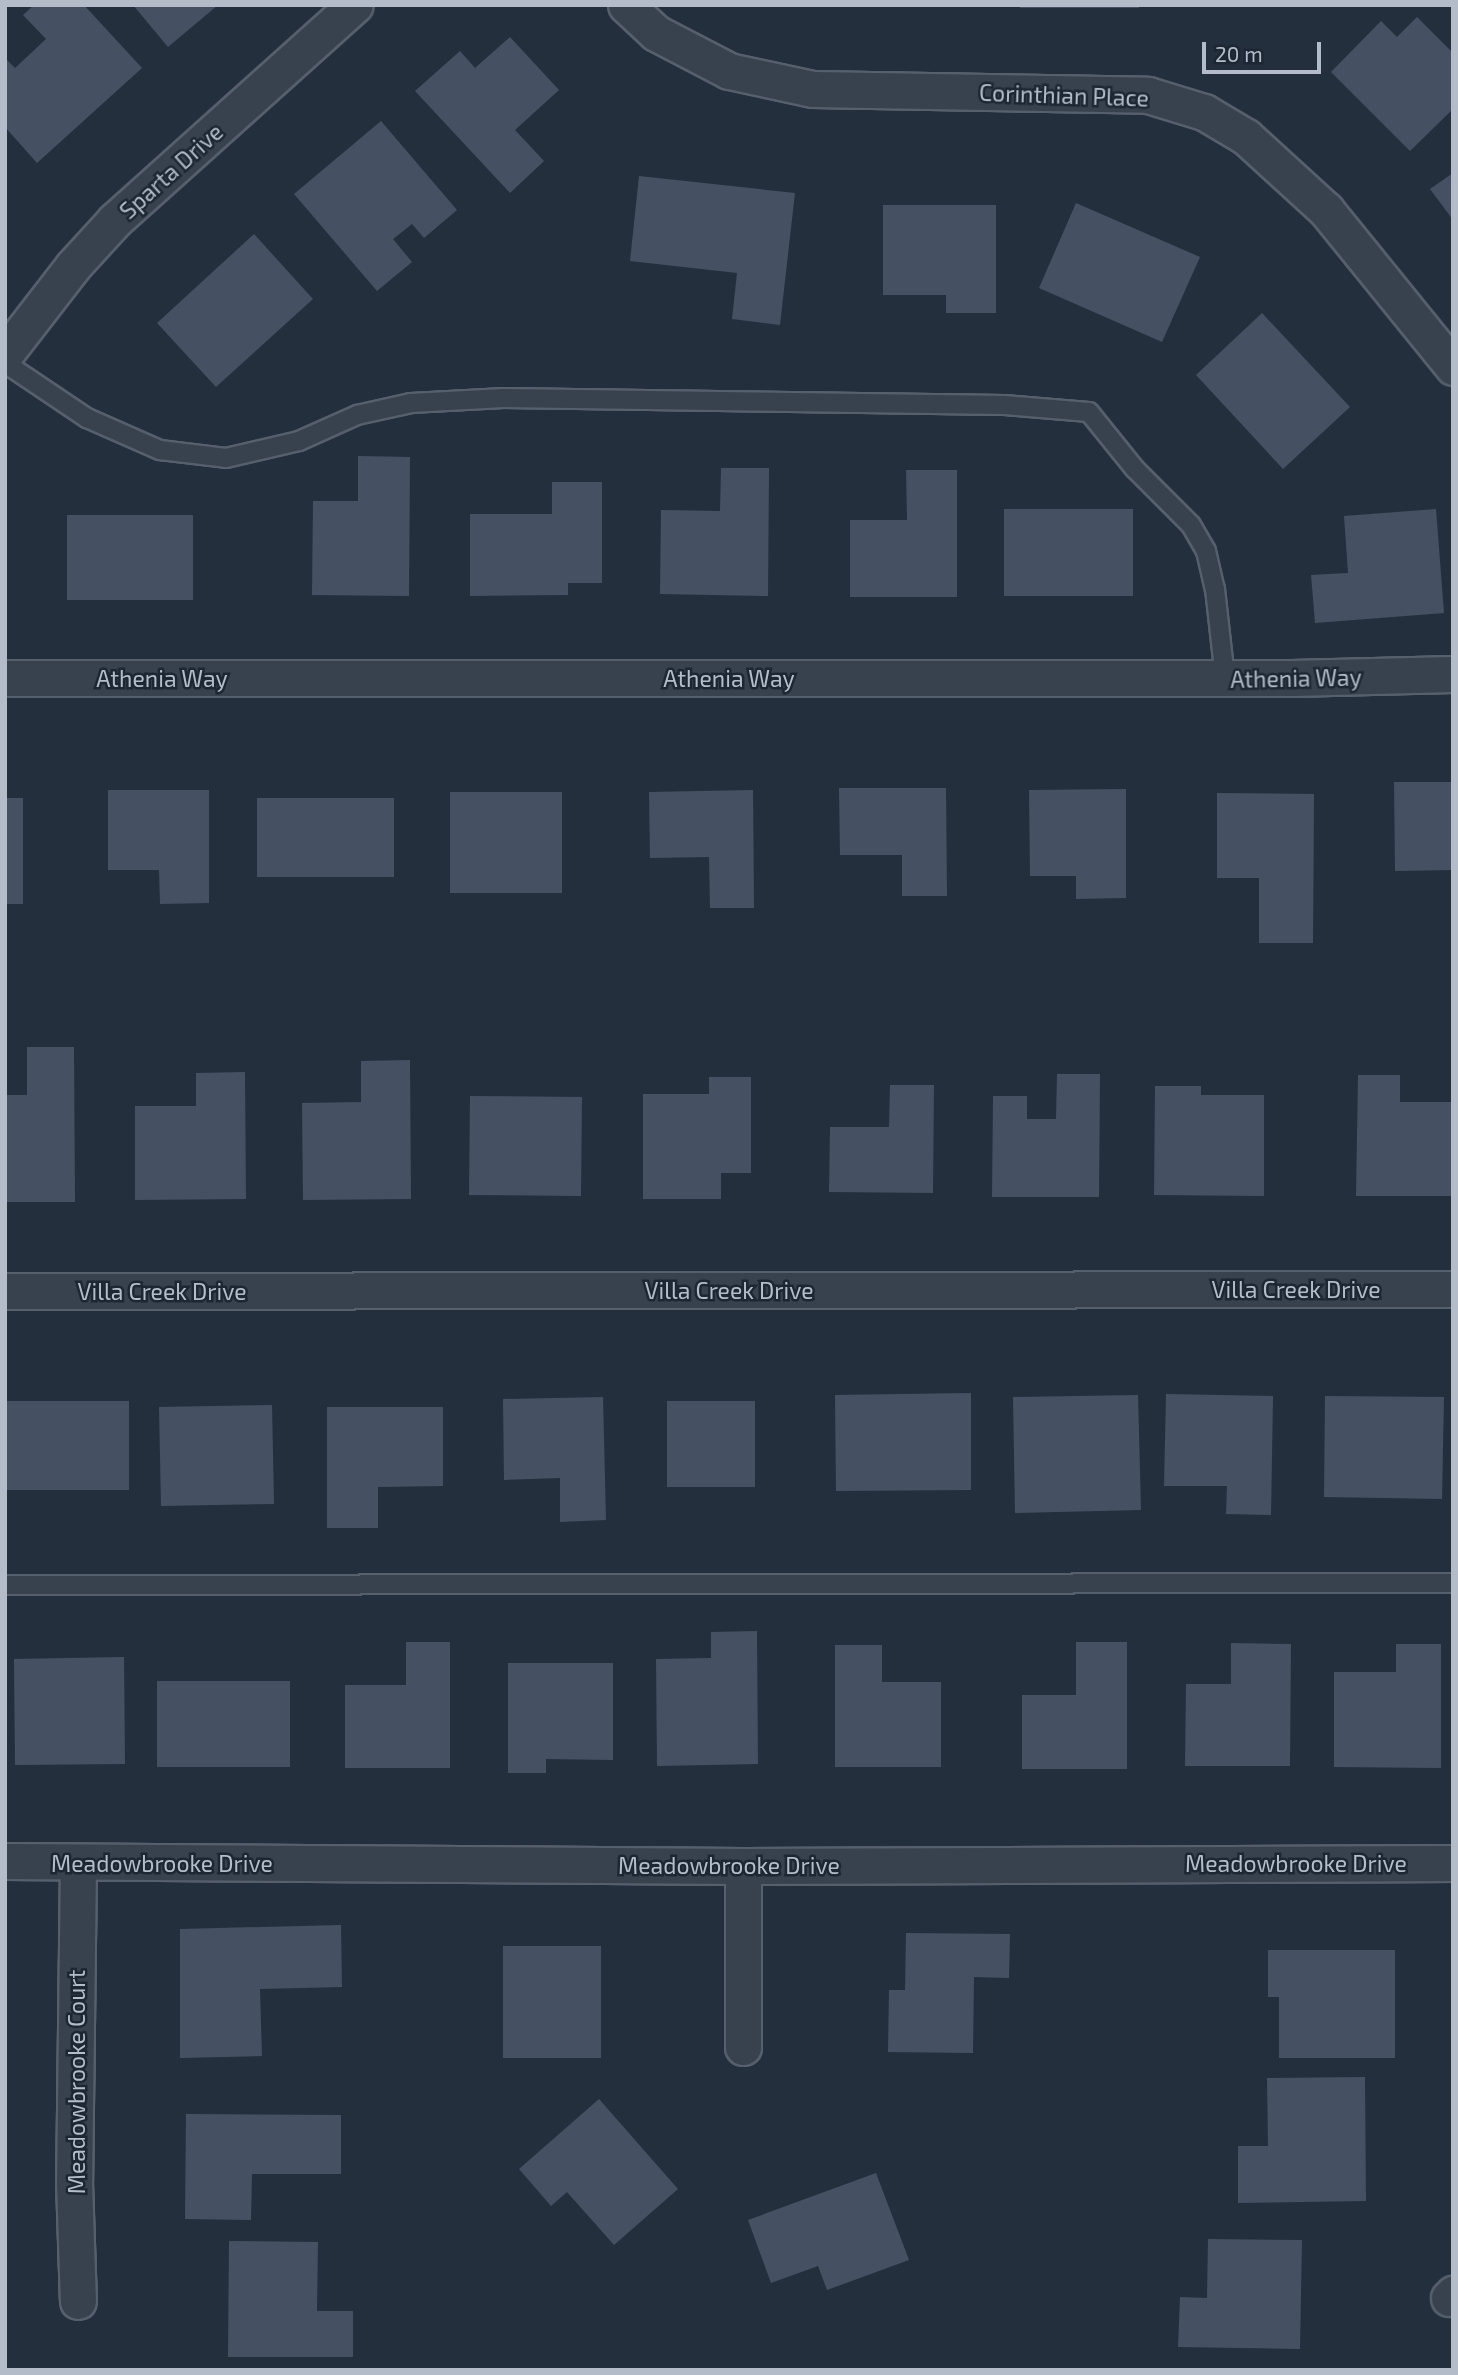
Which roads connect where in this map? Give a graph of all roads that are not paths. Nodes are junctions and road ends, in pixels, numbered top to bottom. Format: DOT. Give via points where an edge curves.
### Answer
graph roads {
  1 [pos="355,5"];
  2 [pos="626,5"];
  3 [pos="5,354"];
  4 [pos="5,363"];
  5 [pos="1453,367"];
  6 [pos="1453,674"];
  7 [pos="5,678"];
  8 [pos="1225,678"];
  9 [pos="1453,1289"];
  10 [pos="5,1291"];
  11 [pos="1453,1583"];
  12 [pos="5,1585"];
  13 [pos="5,1861"];
  14 [pos="78,1863"];
  15 [pos="1453,1863"];
  16 [pos="743,1866"];
  17 [pos="743,2047"];
  18 [pos="78,2301"];
  1 -- 3 [label="street, Sparta Drive" via="115,220 73,265"];
  2 -- 5 [label="street, Corinthian Place" via="656,33 729,71 813,89 1148,95 1204,112 1246,137 1326,210"];
  4 -- 8 [label="lane" via="87,418 160,450 226,458 299,441 357,415 411,403 490,399 1004,405 1089,412 1135,469 1191,525 1206,551"];
  6 -- 8 [label="street, Athenia Way"];
  7 -- 8 [label="street, Athenia Way"];
  9 -- 10 [label="street, Villa Creek Drive"];
  11 -- 12 [label="lane"];
  13 -- 14 [label="street, Meadowbrooke Drive"];
  14 -- 16 [label="street, Meadowbrooke Drive"];
  14 -- 18 [label="street, Meadowbrooke Court" via="74,2182"];
  15 -- 16 [label="street, Meadowbrooke Drive"];
  16 -- 17 [label="street"];
}
